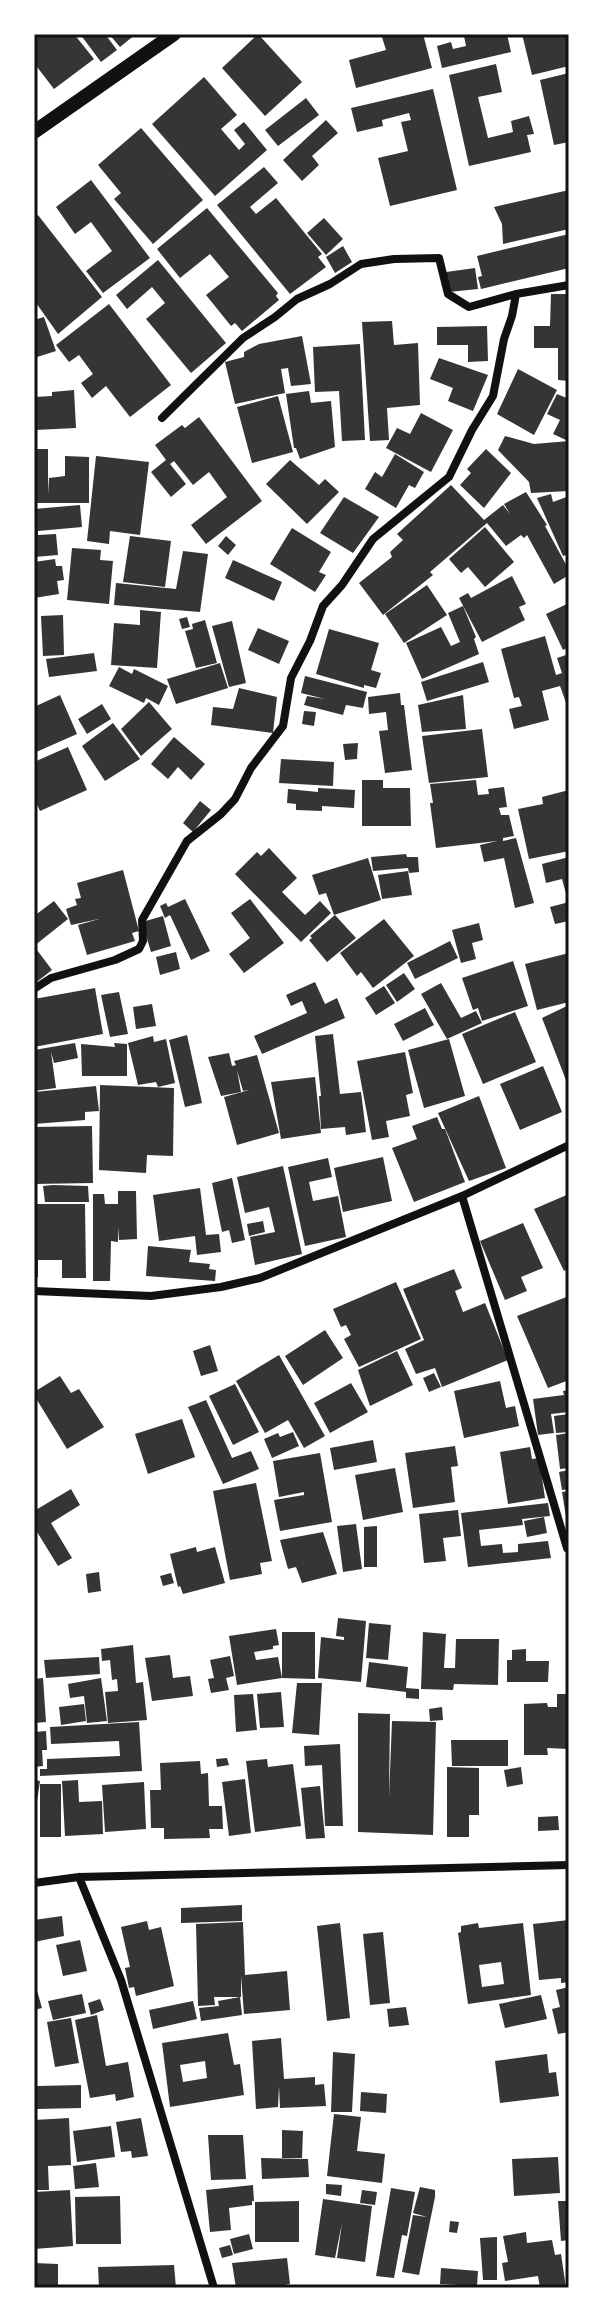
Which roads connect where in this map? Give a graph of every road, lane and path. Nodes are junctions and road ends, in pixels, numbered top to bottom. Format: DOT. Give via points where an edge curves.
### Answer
graph roads {
  1 [pos="174,34"];
  2 [pos="34,132"];
  3 [pos="569,285"];
  4 [pos="516,294"];
  5 [pos="162,418"];
  6 [pos="34,989"];
  7 [pos="569,1145"];
  8 [pos="462,1196"];
  9 [pos="34,1291"];
  10 [pos="567,1548"];
  11 [pos="569,1865"];
  12 [pos="79,1877"];
  13 [pos="34,1883"];
  14 [pos="214,2288"];
  1 -- 2 [label="street"];
  3 -- 4 [label="street"];
  4 -- 5 [label="street" via="469,307 448,294 439,258 361,264 297,299 243,338"];
  4 -- 6 [label="street" via="493,396 449,477 373,539 323,606 291,678 283,726 235,799 187,841 142,920 139,949 51,978"];
  7 -- 8 [label="street"];
  8 -- 9 [label="street" via="289,1268 221,1287 151,1296"];
  8 -- 10 [label="street"];
  11 -- 12 [label="street"];
  12 -- 13 [label="street"];
  12 -- 14 [label="street" via="121,1980"];
}
